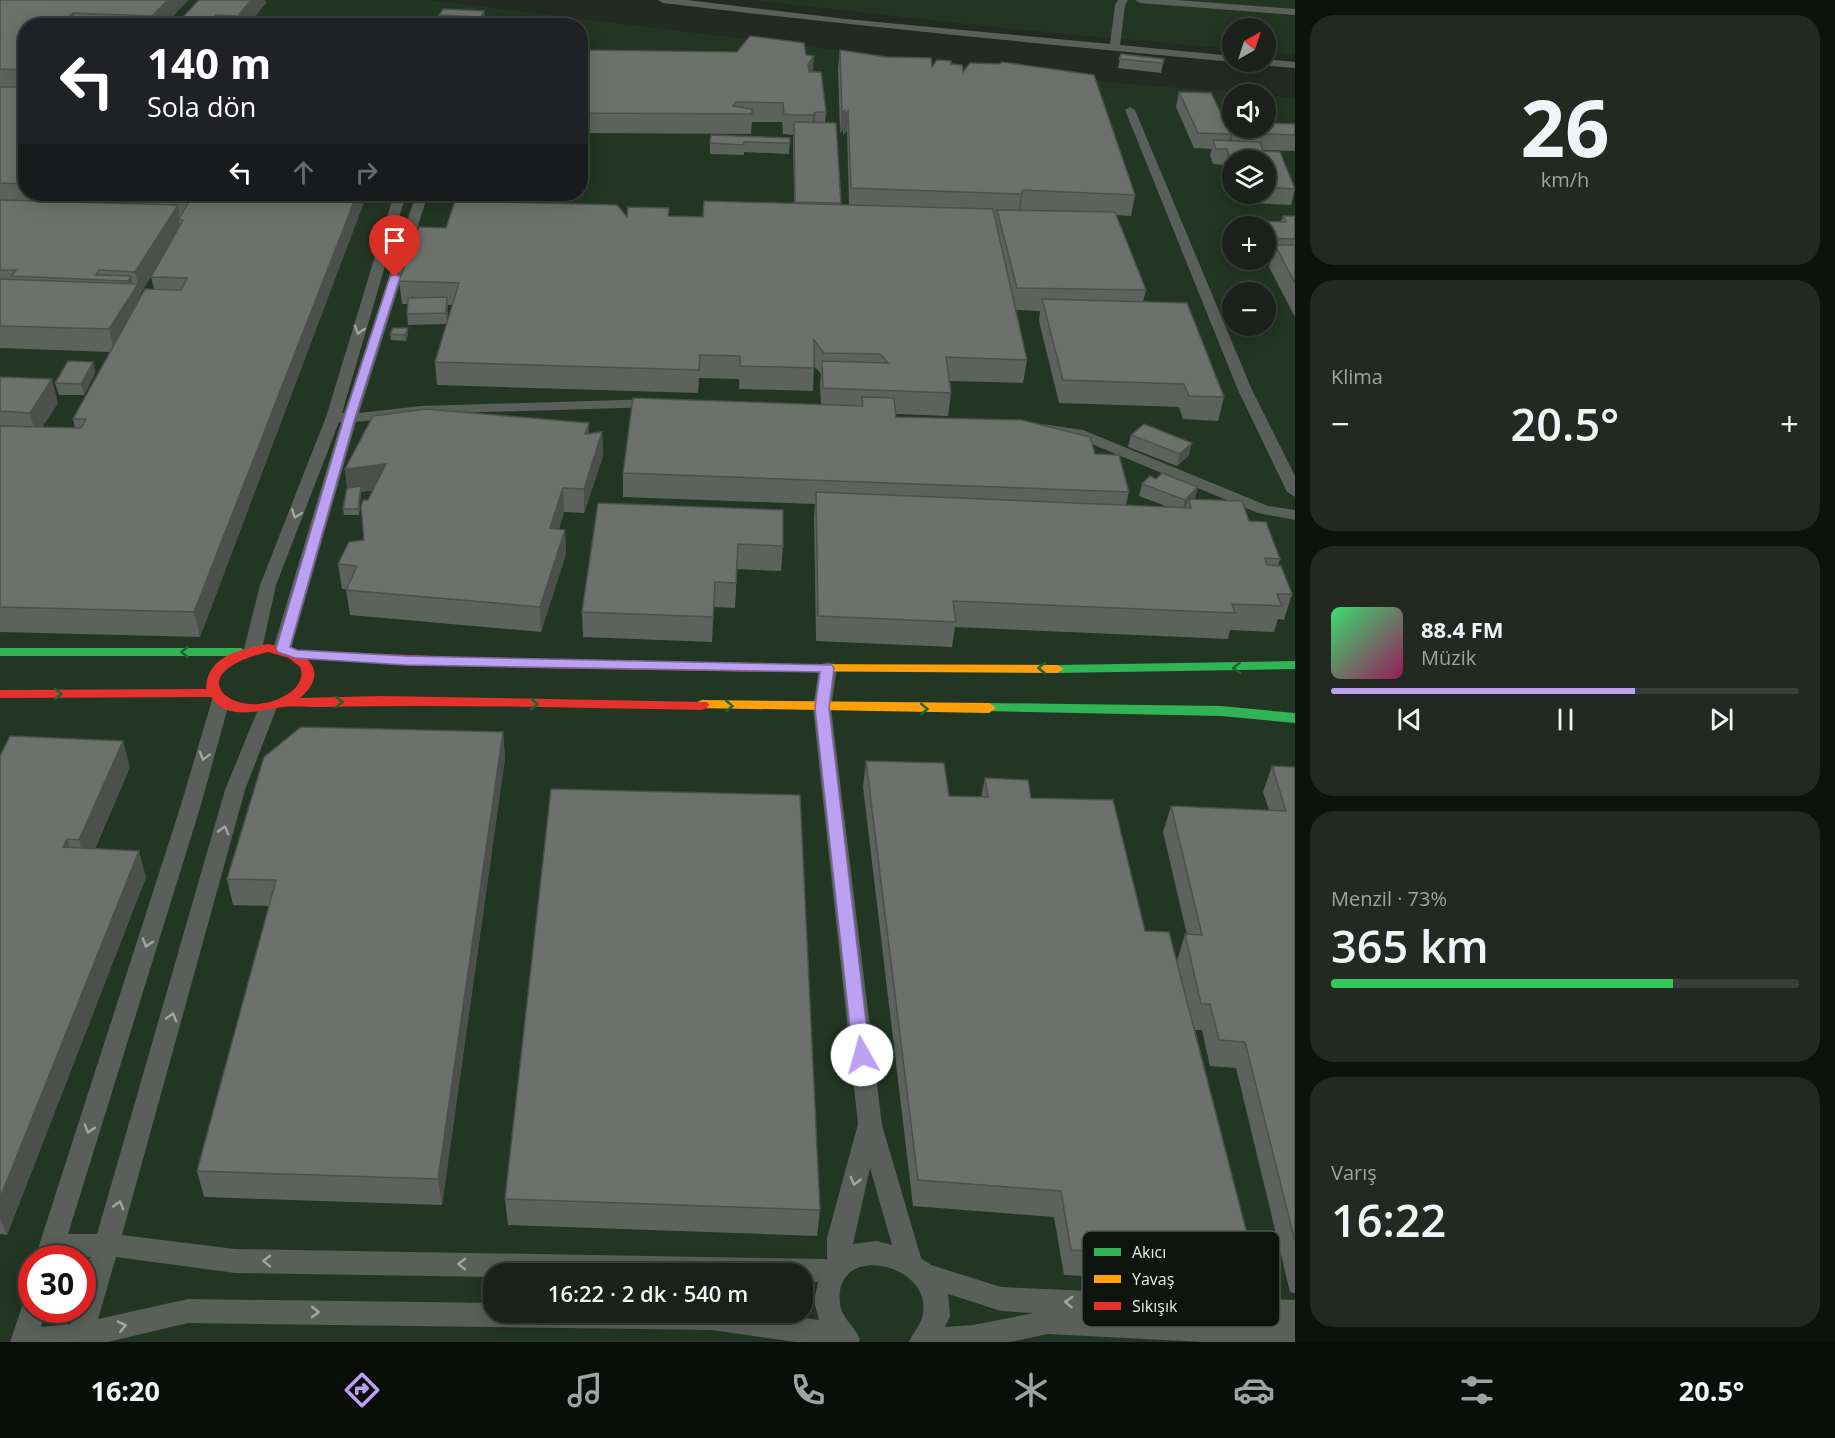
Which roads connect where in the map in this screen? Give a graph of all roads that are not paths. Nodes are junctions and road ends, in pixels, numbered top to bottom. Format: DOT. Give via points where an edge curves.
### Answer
graph roads {
  1 [pos="663,0"];
  2 [pos="1123,0"];
  3 [pos="1140,0"];
  4 [pos="1295,12"];
  5 [pos="1115,48"];
  6 [pos="1222,58"];
  7 [pos="1276,63"];
  8 [pos="1295,65"];
  9 [pos="1130,110"];
  10 [pos="398,201"];
  11 [pos="421,201"];
  12 [pos="673,403"];
  13 [pos="333,417"];
  14 [pos="350,418"];
  15 [pos="1030,426"];
  16 [pos="1295,492"];
  17 [pos="1295,515"];
  18 [pos="248,650"];
  19 [pos="289,651"];
  20 [pos="0,652"];
  21 [pos="1295,665"];
  22 [pos="828,668"];
  23 [pos="0,694"];
  24 [pos="217,697"];
  25 [pos="275,705"];
  26 [pos="822,708"];
  27 [pos="1295,718"];
  28 [pos="870,1125"];
  29 [pos="52,1245"];
  30 [pos="107,1245"];
  31 [pos="96,1246"];
  32 [pos="837,1268"];
  33 [pos="916,1268"];
  34 [pos="1082,1303"];
  35 [pos="1280,1311"];
  36 [pos="1295,1312"];
  37 [pos="29,1323"];
  38 [pos="1082,1324"];
  39 [pos="1151,1327"];
  40 [pos="1295,1334"];
  41 [pos="80,1339"];
  42 [pos="847,1339"];
  43 [pos="23,1341"];
  44 [pos="922,1341"];
  1 -- 5 [label="street"];
  2 -- 5 [label="street" via="1119,5"];
  3 -- 4 [label="street"];
  5 -- 6 [label="street"];
  7 -- 8 [label="street"];
  9 -- 16 [label="street" via="1245,390"];
  10 -- 13 [label="street, one-way"];
  11 -- 14 [label="street"];
  12 -- 14 [label="street" via="421,410"];
  13 -- 14 [label="street"];
  13 -- 18 [label="street, one-way" via="268,585"];
  14 -- 19 [label="street"];
  15 -- 17 [label="street" via="1077,433 1264,510"];
  18 -- 19 [label="street"];
  18 -- 20 [label="street, one-way"];
  18 -- 24 [label="street" via="220,665 212,684"];
  19 -- 22 [label="street" via="406,660"];
  19 -- 25 [label="street" via="303,661 308,669 307,679 302,688"];
  21 -- 22 [label="street, one-way" via="1223,669"];
  22 -- 26 [label="street"];
  23 -- 24 [label="street, one-way"];
  24 -- 25 [label="street" via="242,708"];
  24 -- 29 [label="street, one-way" via="186,819"];
  25 -- 26 [label="street, one-way" via="381,701"];
  30 -- 25 [label="street, one-way" via="235,790"];
  26 -- 27 [label="street, one-way" via="1221,711"];
  26 -- 28 [label="street"];
  28 -- 32 [label="street, one-way" via="840,1238"];
  28 -- 33 [label="street"];
  30 -- 31 [label="street"];
  32 -- 30 [label="street, one-way" via="235,1261"];
  30 -- 41 [label="street"];
  32 -- 33 [label="street" via="851,1257 865,1253 895,1255"];
  32 -- 42 [label="street" via="828,1286 826,1303 832,1320"];
  34 -- 33 [label="street, one-way" via="1001,1299"];
  33 -- 44 [label="street" via="932,1287 936,1302 932,1329"];
  36 -- 35 [label="street, one-way"];
  37 -- 43 [label="street"];
  38 -- 44 [label="street" via="1048,1322 974,1337"];
  39 -- 40 [label="street"];
  41 -- 42 [label="street, one-way" via="188,1311 712,1318"];
  41 -- 43 [label="street"];
}
